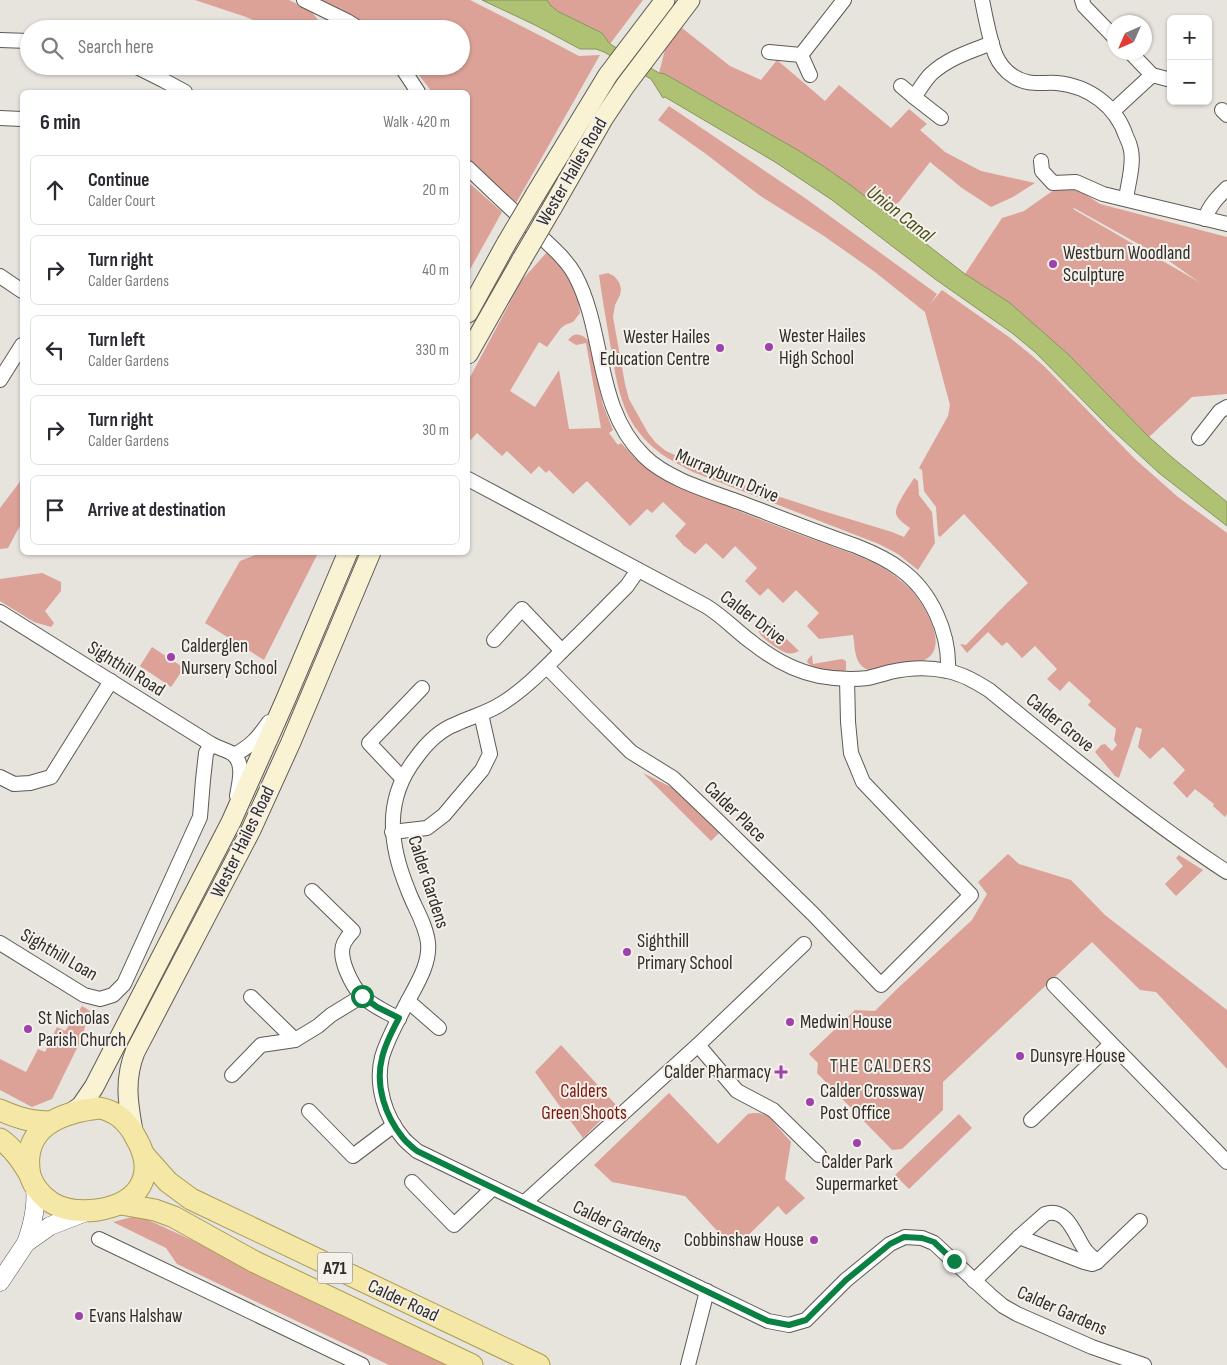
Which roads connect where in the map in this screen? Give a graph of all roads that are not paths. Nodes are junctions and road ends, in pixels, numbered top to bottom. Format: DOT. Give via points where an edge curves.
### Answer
graph roads {
  1 [pos="304,0"];
  2 [pos="666,0"];
  3 [pos="690,0"];
  4 [pos="844,0"];
  5 [pos="982,0"];
  6 [pos="1082,0"];
  7 [pos="345,20"];
  8 [pos="1107,30"];
  9 [pos="0,40"];
  10 [pos="20,41"];
  11 [pos="992,43"];
  12 [pos="769,52"];
  13 [pos="802,55"];
  14 [pos="1137,60"];
  15 [pos="152,75"];
  16 [pos="407,75"];
  17 [pos="810,75"];
  18 [pos="1152,76"];
  19 [pos="1167,79"];
  20 [pos="900,86"];
  21 [pos="179,90"];
  22 [pos="417,90"];
  23 [pos="914,97"];
  24 [pos="1113,112"];
  25 [pos="0,118"];
  26 [pos="941,118"];
  27 [pos="20,119"];
  28 [pos="1041,161"];
  29 [pos="470,170"];
  30 [pos="1227,188"];
  31 [pos="1126,199"];
  32 [pos="1205,219"];
  33 [pos="1227,224"];
  34 [pos="0,276"];
  35 [pos="20,290"];
  36 [pos="470,309"];
  37 [pos="20,348"];
  38 [pos="470,350"];
  39 [pos="0,380"];
  40 [pos="1227,407"];
  41 [pos="1199,438"];
  42 [pos="470,480"];
  43 [pos="347,555"];
  44 [pos="370,555"];
  45 [pos="638,570"];
  46 [pos="0,612"];
  47 [pos="494,640"];
  48 [pos="562,651"];
  49 [pos="547,667"];
  50 [pos="948,671"];
  51 [pos="847,680"];
  52 [pos="110,682"];
  53 [pos="422,688"];
  54 [pos="285,701"];
  55 [pos="481,714"];
  56 [pos="211,744"];
  57 [pos="234,755"];
  58 [pos="0,777"];
  59 [pos="402,778"];
  60 [pos="231,822"];
  61 [pos="392,832"];
  62 [pos="1227,872"];
  63 [pos="312,891"];
  64 [pos="0,942"];
  65 [pos="804,944"];
  66 [pos="1054,986"];
  67 [pos="362,996"];
  68 [pos="251,997"];
  69 [pos="408,1001"];
  70 [pos="399,1018"];
  71 [pos="439,1028"];
  72 [pos="295,1040"];
  73 [pos="1111,1044"];
  74 [pos="698,1045"];
  75 [pos="232,1075"];
  76 [pos="0,1110"];
  77 [pos="309,1111"];
  78 [pos="61,1118"];
  79 [pos="1031,1120"];
  80 [pos="394,1125"];
  81 [pos="133,1131"];
  82 [pos="0,1139"];
  83 [pos="144,1155"];
  84 [pos="820,1155"];
  85 [pos="1227,1162"];
  86 [pos="32,1180"];
  87 [pos="412,1182"];
  88 [pos="493,1188"];
  89 [pos="524,1203"];
  90 [pos="121,1204"];
  91 [pos="91,1211"];
  92 [pos="1140,1221"];
  93 [pos="1019,1237"];
  94 [pos="99,1240"];
  95 [pos="26,1243"];
  96 [pos="1097,1262"];
  97 [pos="974,1281"];
  98 [pos="0,1282"];
  99 [pos="707,1291"];
  100 [pos="338,1360"];
  101 [pos="362,1365"];
  102 [pos="472,1365"];
  103 [pos="539,1365"];
  104 [pos="688,1365"];
  105 [pos="1144,1365"];
  1 -- 7 [label="street"];
  2 -- 36 [label="main road, Wester Hailes Road, bridge" via="608,75"];
  3 -- 38 [label="main road, Wester Hailes Road, bridge" via="603,119"];
  4 -- 13 [label="street"];
  5 -- 11 [label="street"];
  6 -- 8 [label="street"];
  9 -- 10 [label="street"];
  11 -- 23 [label="street" via="948,62 931,75"];
  11 -- 24 [label="street" via="996,56 1012,76 1036,84 1057,83 1079,88 1099,98"];
  12 -- 13 [label="street"];
  13 -- 17 [label="street"];
  14 -- 18 [label="street"];
  15 -- 21 [label="street"];
  16 -- 22 [label="street"];
  18 -- 19 [label="street"];
  18 -- 24 [label="street"];
  20 -- 23 [label="street"];
  23 -- 26 [label="street"];
  24 -- 31 [label="street" via="1124,128 1131,149"];
  25 -- 27 [label="street"];
  28 -- 31 [label="street" via="1042,171 1053,183 1076,182 1102,194"];
  29 -- 50 [label="street, Murrayburn Drive" via="558,253 574,273 592,321 612,405 624,432 639,451 679,478 856,546 902,570 926,595 942,626"];
  30 -- 32 [label="street" via="1214,201"];
  31 -- 32 [label="street"];
  32 -- 33 [label="street"];
  34 -- 35 [label="street"];
  37 -- 39 [label="street"];
  40 -- 41 [label="street" via="1208,420"];
  42 -- 45 [label="street, Calder Drive"];
  43 -- 54 [label="main road, Wester Hailes Road"];
  44 -- 81 [label="main road, Wester Hailes Road" via="252,830 130,1064 127,1091"];
  45 -- 48 [label="street, Calder Gardens" via="627,586"];
  45 -- 51 [label="street, Calder Drive" via="718,613 752,643 790,666 817,676"];
  46 -- 52 [label="street, Sighthill Road"];
  47 -- 48 [label="street" via="522,609"];
  48 -- 49 [label="street, Calder Gardens"];
  49 -- 51 [label="street, Calder Place" via="631,752 673,778 711,814 881,985 971,895 863,782 851,753"];
  49 -- 55 [label="street, Calder Gardens" via="500,705"];
  50 -- 51 [label="street, Calder Grove" via="911,669"];
  50 -- 62 [label="street, Calder Grove" via="989,690 1156,824"];
  52 -- 56 [label="street, Sighthill Road"];
  52 -- 58 [label="street" via="51,777 14,784"];
  53 -- 59 [label="street" via="369,743"];
  54 -- 57 [label="street" via="256,741"];
  54 -- 60 [label="main road, Wester Hailes Road"];
  55 -- 59 [label="street, Calder Gardens" via="453,725 430,741"];
  55 -- 61 [label="street, Calder Gardens" via="490,754 482,770 444,815 427,828"];
  56 -- 57 [label="street, Sighthill Road"];
  56 -- 64 [label="street, Sighthill Loan" via="206,753 200,817 124,984 113,995 100,999 84,995"];
  57 -- 60 [label="street" via="241,778"];
  59 -- 61 [label="street, Calder Gardens" via="394,804"];
  60 -- 78 [label="main road, Wester Hailes Road" via="94,1087 81,1106"];
  61 -- 69 [label="street, Calder Gardens" via="400,869 428,943 426,962"];
  63 -- 67 [label="street" via="353,931 343,944 342,960 349,978"];
  65 -- 74 [label="street"];
  66 -- 73 [label="street"];
  67 -- 70 [label="street"];
  67 -- 72 [label="street"];
  68 -- 72 [label="street"];
  69 -- 70 [label="street, Calder Gardens"];
  69 -- 71 [label="street"];
  70 -- 80 [label="street, Calder Gardens" via="382,1058 379,1078 381,1094"];
  72 -- 75 [label="street" via="261,1045"];
  73 -- 79 [label="street"];
  73 -- 85 [label="street"];
  74 -- 84 [label="street" via="737,1091 773,1110"];
  74 -- 89 [label="street"];
  76 -- 78 [label="main road, A71" via="34,1122"];
  77 -- 80 [label="street" via="353,1156"];
  78 -- 81 [label="main road, A71" via="87,1109 107,1109 116,1113"];
  78 -- 86 [label="main road" via="40,1130 34,1138 28,1161"];
  80 -- 88 [label="street, Calder Gardens" via="417,1151"];
  81 -- 83 [label="main road, A71"];
  82 -- 86 [label="main road, A71" via="16,1154"];
  83 -- 90 [label="main road, A71" via="142,1183"];
  83 -- 103 [label="main road, Calder Road / A71" via="168,1182 191,1199"];
  86 -- 91 [label="main road, A71" via="50,1202 68,1210"];
  86 -- 95 [label="street" via="36,1209"];
  87 -- 88 [label="street" via="454,1225"];
  88 -- 89 [label="street, Calder Gardens"];
  89 -- 99 [label="street, Calder Gardens"];
  90 -- 91 [label="main road, A71"];
  90 -- 102 [label="main road, Calder Road / A71" via="174,1217 255,1262"];
  91 -- 95 [label="street" via="50,1226"];
  92 -- 96 [label="street"];
  93 -- 96 [label="street" via="1084,1262"];
  93 -- 96 [label="street" via="1045,1214 1056,1212 1065,1218"];
  93 -- 97 [label="street"];
  94 -- 100 [label="street"];
  95 -- 98 [label="street"];
  97 -- 99 [label="street, Calder Gardens" via="934,1242 904,1237 890,1244 846,1280 806,1320 789,1325 768,1321"];
  97 -- 105 [label="street, Calder Gardens" via="1016,1314 1092,1347"];
  99 -- 104 [label="street"];
  100 -- 101 [label="street"];
}
